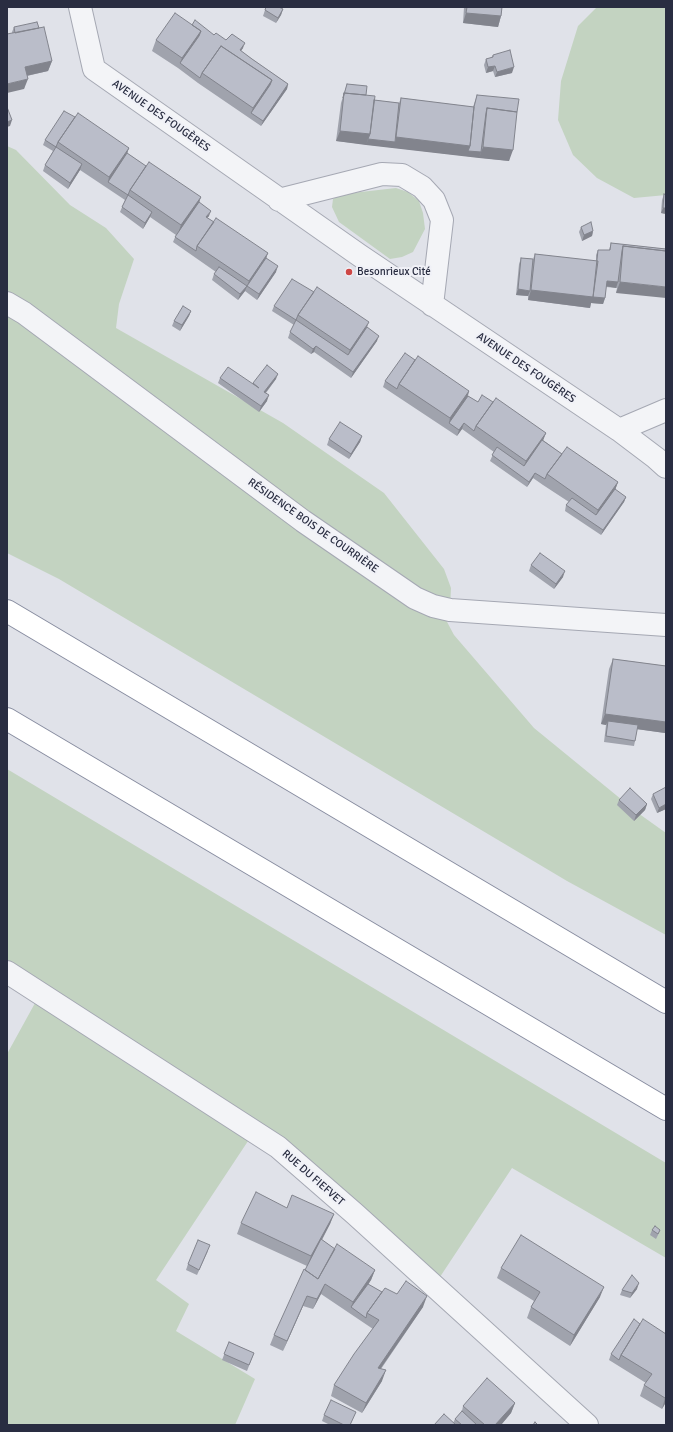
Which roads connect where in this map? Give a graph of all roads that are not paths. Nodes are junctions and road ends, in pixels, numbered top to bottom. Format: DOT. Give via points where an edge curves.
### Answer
graph roads {
  1 [pos="80,7"];
  2 [pos="279,200"];
  3 [pos="7,303"];
  4 [pos="432,305"];
  5 [pos="666,410"];
  6 [pos="619,430"];
  7 [pos="666,467"];
  8 [pos="7,611"];
  9 [pos="666,625"];
  10 [pos="7,719"];
  11 [pos="7,972"];
  12 [pos="666,1002"];
  13 [pos="666,1110"];
  14 [pos="587,1425"];
  1 -- 2 [label="street, AVENUE DES FOUGÈRES" via="94,69"];
  2 -- 4 [label="street, AVENUE DES FOUGÈRES"];
  2 -- 4 [label="street" via="382,174 402,175 422,187 434,200 442,220"];
  3 -- 9 [label="street, RÉSIDENCE BOIS DE COURRIÈRE" via="304,521 415,598 450,610"];
  4 -- 6 [label="street, AVENUE DES FOUGÈRES"];
  5 -- 6 [label="street"];
  6 -- 7 [label="street, AVENUE DES FOUGÈRES"];
  8 -- 12 [label="highway"];
  10 -- 13 [label="highway"];
  11 -- 14 [label="street, RUE DU FIEFVET" via="278,1147"];
}
